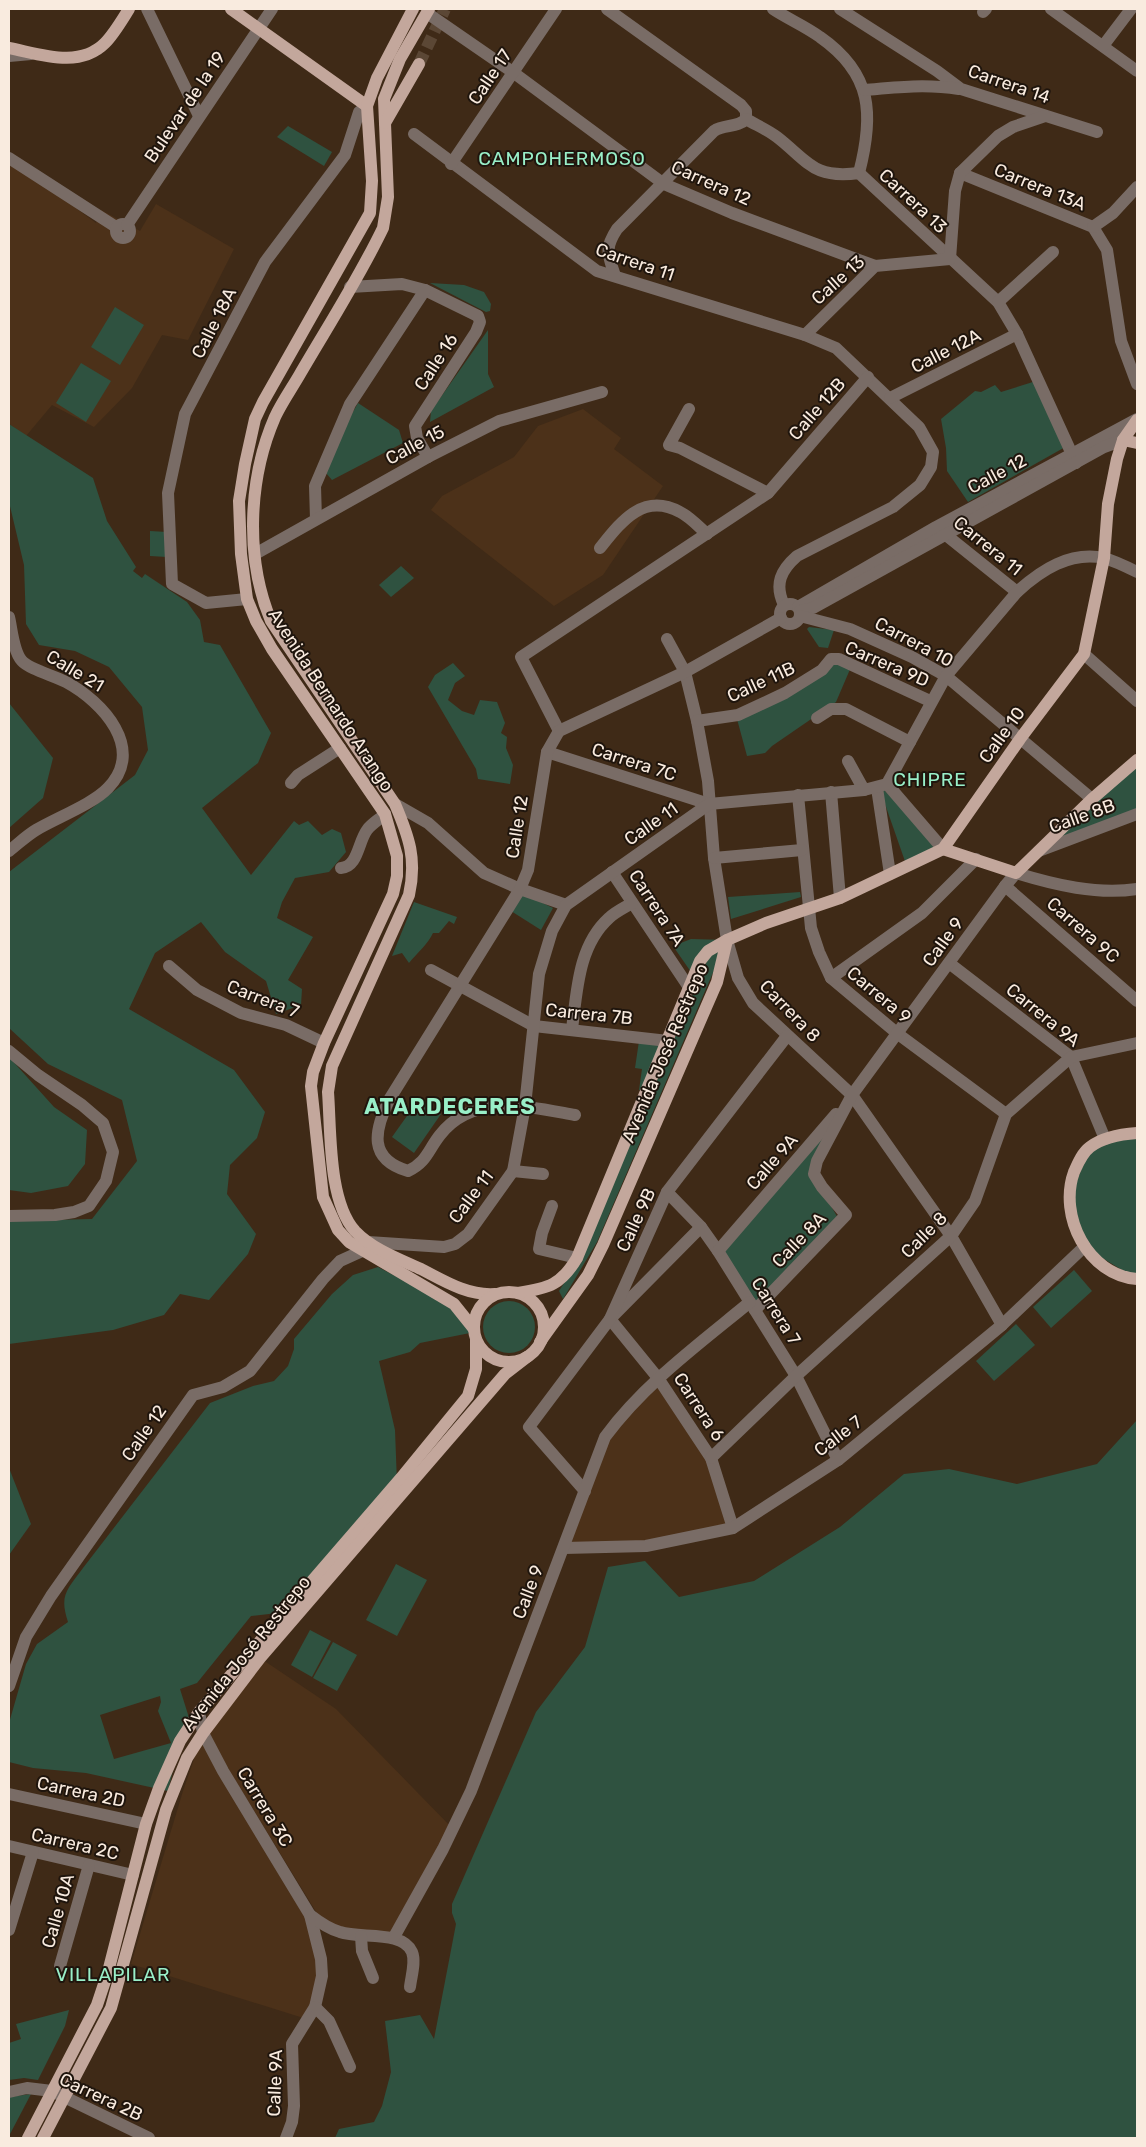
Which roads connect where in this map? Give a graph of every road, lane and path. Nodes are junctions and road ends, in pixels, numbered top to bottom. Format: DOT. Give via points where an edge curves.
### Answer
graph roads {
  1 [pos="129,9"];
  2 [pos="146,9"];
  3 [pos="231,9"];
  4 [pos="272,9"];
  5 [pos="414,9"];
  6 [pos="556,9"];
  7 [pos="607,9"];
  8 [pos="773,9"];
  9 [pos="840,9"];
  10 [pos="1050,9"];
  11 [pos="1131,9"];
  12 [pos="428,11"];
  13 [pos="258,28"];
  14 [pos="1103,46"];
  15 [pos="9,48"];
  16 [pos="39,54"];
  17 [pos="9,56"];
  18 [pos="419,64"];
  19 [pos="1137,71"];
  20 [pos="514,73"];
  21 [pos="960,89"];
  22 [pos="865,90"];
  23 [pos="366,106"];
  24 [pos="199,116"];
  25 [pos="1045,116"];
  26 [pos="746,119"];
  27 [pos="385,123"];
  28 [pos="1097,132"];
  29 [pos="414,134"];
  30 [pos="9,158"];
  31 [pos="451,164"];
  32 [pos="859,173"];
  33 [pos="960,173"];
  34 [pos="664,184"];
  35 [pos="1137,187"];
  36 [pos="1093,227"];
  37 [pos="1053,252"];
  38 [pos="950,259"];
  39 [pos="875,266"];
  40 [pos="615,276"];
  41 [pos="350,287"];
  42 [pos="425,290"];
  43 [pos="998,302"];
  44 [pos="1016,334"];
  45 [pos="805,335"];
  46 [pos="868,377"];
  47 [pos="1137,384"];
  48 [pos="602,392"];
  49 [pos="890,398"];
  50 [pos="689,409"];
  51 [pos="1137,419"];
  52 [pos="1123,440"];
  53 [pos="1137,443"];
  54 [pos="428,457"];
  55 [pos="1074,458"];
  56 [pos="768,493"];
  57 [pos="316,519"];
  58 [pos="941,531"];
  59 [pos="707,534"];
  60 [pos="600,548"];
  61 [pos="255,554"];
  62 [pos="1104,558"];
  63 [pos="1137,572"];
  64 [pos="1017,592"];
  65 [pos="247,599"];
  66 [pos="784,605"];
  67 [pos="799,611"];
  68 [pos="9,617"];
  69 [pos="781,618"];
  70 [pos="667,639"];
  71 [pos="1084,654"];
  72 [pos="831,659"];
  73 [pos="684,672"];
  74 [pos="946,676"];
  75 [pos="930,701"];
  76 [pos="1137,701"];
  77 [pos="817,718"];
  78 [pos="697,721"];
  79 [pos="559,731"];
  80 [pos="1020,739"];
  81 [pos="910,742"];
  82 [pos="340,748"];
  83 [pos="547,752"];
  84 [pos="848,760"];
  85 [pos="1137,760"];
  86 [pos="291,784"];
  87 [pos="882,786"];
  88 [pos="864,790"];
  89 [pos="831,792"];
  90 [pos="798,795"];
  91 [pos="1092,799"];
  92 [pos="395,804"];
  93 [pos="710,804"];
  94 [pos="385,814"];
  95 [pos="1137,814"];
  96 [pos="943,849"];
  97 [pos="802,850"];
  98 [pos="9,851"];
  99 [pos="1038,851"];
  100 [pos="714,858"];
  101 [pos="976,859"];
  102 [pos="341,868"];
  103 [pos="612,872"];
  104 [pos="1016,873"];
  105 [pos="890,874"];
  106 [pos="1005,886"];
  107 [pos="520,889"];
  108 [pos="1137,889"];
  109 [pos="840,898"];
  110 [pos="632,903"];
  111 [pos="566,905"];
  112 [pos="808,910"];
  113 [pos="727,940"];
  114 [pos="949,963"];
  115 [pos="169,966"];
  116 [pos="431,970"];
  117 [pos="831,978"];
  118 [pos="462,987"];
  119 [pos="690,989"];
  120 [pos="1137,1001"];
  121 [pos="534,1026"];
  122 [pos="572,1029"];
  123 [pos="898,1034"];
  124 [pos="787,1036"];
  125 [pos="668,1041"];
  126 [pos="324,1043"];
  127 [pos="1137,1043"];
  128 [pos="9,1051"];
  129 [pos="1071,1057"];
  130 [pos="852,1095"];
  131 [pos="525,1106"];
  132 [pos="1006,1114"];
  133 [pos="575,1115"];
  134 [pos="1137,1133"];
  135 [pos="1105,1139"];
  136 [pos="513,1171"];
  137 [pos="543,1174"];
  138 [pos="667,1192"];
  139 [pos="552,1206"];
  140 [pos="846,1215"];
  141 [pos="9,1216"];
  142 [pos="701,1227"];
  143 [pos="951,1236"];
  144 [pos="365,1246"];
  145 [pos="1084,1247"];
  146 [pos="718,1251"];
  147 [pos="577,1258"];
  148 [pos="1137,1279"];
  149 [pos="518,1293"];
  150 [pos="495,1294"];
  151 [pos="752,1306"];
  152 [pos="610,1319"];
  153 [pos="1002,1325"];
  154 [pos="475,1334"];
  155 [pos="540,1342"];
  156 [pos="527,1357"];
  157 [pos="796,1376"];
  158 [pos="658,1378"];
  159 [pos="711,1458"];
  160 [pos="838,1460"];
  161 [pos="585,1491"];
  162 [pos="733,1528"];
  163 [pos="564,1548"];
  164 [pos="9,1686"];
  165 [pos="199,1712"];
  166 [pos="203,1733"];
  167 [pos="9,1794"];
  168 [pos="146,1824"];
  169 [pos="9,1846"];
  170 [pos="33,1852"];
  171 [pos="89,1865"];
  172 [pos="133,1875"];
  173 [pos="310,1915"];
  174 [pos="9,1930"];
  175 [pos="361,1936"];
  176 [pos="394,1937"];
  177 [pos="60,1966"];
  178 [pos="373,1978"];
  179 [pos="410,1987"];
  180 [pos="315,2007"];
  181 [pos="350,2067"];
  182 [pos="52,2091"];
  183 [pos="9,2092"];
  184 [pos="64,2098"];
  185 [pos="28,2138"];
  186 [pos="43,2138"];
  187 [pos="149,2138"];
  188 [pos="286,2138"];
  1 -- 16 [label="main road" via="98,49 76,58"];
  2 -- 24 [label="street"];
  3 -- 13 [label="main road"];
  4 -- 13 [label="street, Bulevar de la 19"];
  5 -- 23 [label="main road, Avenida Bernardo Arango" via="377,78"];
  6 -- 20 [label="street, Calle 17"];
  7 -- 26 [label="street, Carrera 13" via="741,105 746,111"];
  8 -- 22 [label="street" via="820,36 845,58"];
  9 -- 21 [label="street, Carrera 14"];
  10 -- 14 [label="street"];
  11 -- 14 [label="street"];
  12 -- 20 [label="street, Carrera 12"];
  12 -- 27 [label="main road, Avenida Bernardo Arango" via="390,81 384,99"];
  13 -- 23 [label="main road"];
  13 -- 24 [label="street, Bulevar de la 19"];
  14 -- 19 [label="street"];
  15 -- 16 [label="main road"];
  16 -- 17 [label="street"];
  18 -- 27 [label="main road"];
  20 -- 31 [label="street, Calle 17"];
  20 -- 34 [label="street, Carrera 12"];
  21 -- 22 [label="street" via="936,85"];
  21 -- 25 [label="street, Carrera 14"];
  22 -- 32 [label="street" via="866,146"];
  23 -- 65 [label="main road, Avenida Bernardo Arango" via="372,181 370,213 255,419 239,501 240,554"];
  23 -- 65 [label="street, Calle 18A" via="357,117 345,155 265,262 186,414 168,494 172,584 206,602"];
  24 -- 30 [label="street, Bulevar de la 19" via="122,226"];
  25 -- 28 [label="street, Carrera 14"];
  25 -- 33 [label="street" via="998,136"];
  26 -- 32 [label="street, Carrera 13" via="776,137 815,170 841,176"];
  26 -- 34 [label="street" via="741,124 723,126 714,131"];
  27 -- 41 [label="main road, Avenida Bernardo Arango" via="387,213 377,241"];
  29 -- 31 [label="street, Carrera 11"];
  31 -- 40 [label="street, Carrera 11" via="587,266"];
  32 -- 38 [label="street, Carrera 13"];
  33 -- 36 [label="street, Carrera 13A"];
  33 -- 38 [label="street" via="955,191"];
  34 -- 39 [label="street, Carrera 12"];
  34 -- 40 [label="street" via="617,229 608,243"];
  35 -- 36 [label="street" via="1113,213"];
  36 -- 47 [label="street, Carrera 13A" via="1107,250 1121,341"];
  37 -- 43 [label="street"];
  38 -- 39 [label="street, Calle 13"];
  38 -- 43 [label="street, Carrera 13"];
  39 -- 45 [label="street, Calle 13"];
  40 -- 45 [label="street, Carrera 11"];
  41 -- 42 [label="street" via="402,284"];
  41 -- 61 [label="main road, Avenida Bernardo Arango" via="275,417 255,495"];
  42 -- 54 [label="street, Calle 16" via="478,316 480,322 415,426 417,438"];
  42 -- 57 [label="street" via="350,404 314,486"];
  43 -- 44 [label="street, Carrera 13"];
  44 -- 49 [label="street, Calle 12A"];
  44 -- 55 [label="street, Carrera 13"];
  45 -- 46 [label="street, Carrera 11" via="836,348"];
  46 -- 49 [label="street, Calle 12B"];
  46 -- 56 [label="street, Calle 12B"];
  48 -- 54 [label="street, Calle 15" via="517,414"];
  49 -- 66 [label="street, Calle 12B" via="919,427 932,452 931,467 920,485 893,507 797,556 785,566 779,583"];
  50 -- 56 [label="street" via="669,445"];
  51 -- 52 [label="main road, Calle 10"];
  51 -- 55 [label="street, Calle 12"];
  52 -- 53 [label="main road"];
  52 -- 55 [label="street, Calle 12"];
  52 -- 62 [label="main road, Calle 10" via="1108,504"];
  54 -- 57 [label="street, Calle 15"];
  55 -- 58 [label="street, Calle 12"];
  56 -- 59 [label="street, Calle 12B"];
  57 -- 61 [label="street, Calle 15"];
  58 -- 64 [label="street, Carrera 11"];
  58 -- 67 [label="street, Calle 12" via="813,608"];
  59 -- 60 [label="street" via="681,512 664,505 646,506 620,523"];
  59 -- 79 [label="street, Calle 12B" via="521,656"];
  61 -- 92 [label="main road, Avenida Bernardo Arango" via="262,600 271,621"];
  62 -- 63 [label="street"];
  62 -- 64 [label="street" via="1071,558 1050,566"];
  62 -- 71 [label="main road, Calle 10"];
  64 -- 74 [label="street"];
  65 -- 82 [label="main road, Avenida Bernardo Arango" via="272,649"];
  66 -- 67 [label="street" via="794,604"];
  66 -- 69 [label="street"];
  67 -- 69 [label="street" via="794,623 789,624"];
  67 -- 74 [label="street, Carrera 10" via="850,629"];
  68 -- 98 [label="street, Calle 21" via="22,661 68,683 101,707 119,734 123,756 120,773 107,789 34,831"];
  69 -- 73 [label="street"];
  70 -- 73 [label="street, Carrera 8"];
  71 -- 76 [label="street"];
  71 -- 80 [label="main road, Calle 10"];
  72 -- 75 [label="street, Carrera 9D" via="838,659"];
  72 -- 78 [label="street, Calle 11B" via="822,670 752,709 738,715"];
  73 -- 78 [label="street, Carrera 8"];
  73 -- 79 [label="street"];
  74 -- 75 [label="street"];
  74 -- 80 [label="street, Carrera 10"];
  75 -- 81 [label="street"];
  77 -- 81 [label="street" via="831,710 846,709"];
  78 -- 93 [label="street, Carrera 8"];
  79 -- 83 [label="street, Calle 12"];
  80 -- 91 [label="street, Carrera 10"];
  80 -- 96 [label="main road, Calle 10"];
  81 -- 87 [label="street"];
  82 -- 86 [label="street" via="298,775"];
  82 -- 94 [label="main road, Avenida Bernardo Arango"];
  83 -- 93 [label="street, Carrera 7C"];
  83 -- 107 [label="street, Calle 12" via="528,870"];
  84 -- 88 [label="street"];
  85 -- 91 [label="main road, Calle 9"];
  87 -- 88 [label="street, Calle 11"];
  87 -- 96 [label="street"];
  87 -- 105 [label="street"];
  88 -- 89 [label="street, Calle 11"];
  89 -- 90 [label="street, Calle 11"];
  89 -- 109 [label="street"];
  90 -- 93 [label="street, Calle 11"];
  90 -- 97 [label="street, Carrera 9"];
  91 -- 99 [label="main road, Calle 9"];
  92 -- 107 [label="street" via="428,823 484,873"];
  92 -- 144 [label="main road, Avenida Bernardo Arango" via="413,859 411,887 332,1066 328,1092 338,1202"];
  93 -- 100 [label="street, Carrera 8"];
  93 -- 103 [label="street, Calle 11"];
  94 -- 102 [label="street" via="367,830 352,864"];
  94 -- 126 [label="main road, Avenida Bernardo Arango" via="397,856 393,894"];
  95 -- 99 [label="street, Calle 8B"];
  96 -- 101 [label="main road"];
  96 -- 105 [label="main road, Calle 10"];
  97 -- 100 [label="street"];
  97 -- 112 [label="street, Carrera 9"];
  99 -- 104 [label="main road, Calle 9"];
  100 -- 113 [label="street, Carrera 8"];
  101 -- 104 [label="main road"];
  101 -- 117 [label="street" via="922,913"];
  103 -- 110 [label="street, Carrera 7A"];
  103 -- 111 [label="street, Calle 11"];
  104 -- 106 [label="street, Calle 9"];
  104 -- 108 [label="street" via="1060,886"];
  105 -- 109 [label="main road, Calle 10"];
  106 -- 114 [label="street, Calle 9"];
  106 -- 120 [label="street, Carrera 9C"];
  107 -- 111 [label="street"];
  107 -- 118 [label="street, Calle 12"];
  109 -- 112 [label="main road, Calle 10"];
  110 -- 119 [label="street, Carrera 7A"];
  110 -- 122 [label="street" via="610,917 591,941 583,960"];
  111 -- 121 [label="street, Calle 11" via="552,931 539,974"];
  112 -- 113 [label="main road, Calle 10"];
  112 -- 117 [label="street, Carrera 9" via="819,952"];
  113 -- 119 [label="main road, Avenida José Restrepo" via="708,951 700,961"];
  113 -- 124 [label="street, Carrera 8" via="738,978 753,1003"];
  113 -- 155 [label="main road, Avenida José Restrepo" via="718,982 603,1245 588,1275"];
  114 -- 123 [label="street, Calle 9"];
  114 -- 129 [label="street, Carrera 9A"];
  115 -- 126 [label="street, Carrera 7" via="197,990 240,1013 286,1025"];
  116 -- 118 [label="street, Carrera 7B"];
  117 -- 123 [label="street, Carrera 9"];
  118 -- 121 [label="street, Carrera 7B"];
  118 -- 131 [label="street, Calle 12" via="389,1100 379,1122 376,1139 380,1152 393,1167 408,1171 421,1165 439,1135 466,1112"];
  119 -- 125 [label="main road, Avenida José Restrepo"];
  121 -- 122 [label="street, Carrera 7B"];
  121 -- 131 [label="street, Calle 11"];
  122 -- 125 [label="street, Carrera 7B"];
  123 -- 130 [label="street, Calle 9"];
  123 -- 132 [label="street, Carrera 9"];
  124 -- 130 [label="street, Carrera 8"];
  124 -- 138 [label="street, Calle 9B"];
  125 -- 147 [label="main road, Avenida José Restrepo"];
  126 -- 144 [label="main road, Avenida Bernardo Arango" via="311,1086 323,1197 338,1230"];
  127 -- 129 [label="street, Calle 8"];
  128 -- 141 [label="street" via="104,1123 113,1152 106,1181 89,1206 55,1215"];
  129 -- 132 [label="street, Calle 8"];
  129 -- 135 [label="street, Carrera 9A"];
  130 -- 140 [label="street, Calle 9" via="817,1161 814,1174"];
  130 -- 143 [label="street, Carrera 8"];
  130 -- 146 [label="street, Calle 9A"];
  131 -- 133 [label="street"];
  131 -- 136 [label="street, Calle 11"];
  132 -- 143 [label="street, Calle 8" via="975,1201"];
  134 -- 135 [label="main road"];
  135 -- 145 [label="main road" via="1084,1153 1072,1179 1071,1215"];
  136 -- 137 [label="street"];
  136 -- 144 [label="street, Calle 11" via="468,1234 455,1244 444,1247"];
  138 -- 142 [label="street, Carrera 7"];
  138 -- 152 [label="street, Calle 9B"];
  139 -- 147 [label="street" via="540,1249"];
  140 -- 151 [label="street, Calle 8A"];
  142 -- 146 [label="street, Carrera 7"];
  142 -- 152 [label="street"];
  143 -- 153 [label="street, Carrera 8"];
  143 -- 157 [label="street, Calle 8"];
  144 -- 150 [label="main road, Avenida Bernardo Arango" via="452,1285 484,1295"];
  144 -- 154 [label="main road, Avenida Bernardo Arango" via="454,1304"];
  144 -- 164 [label="street, Calle 12" via="340,1261 323,1279 250,1371 223,1387 193,1395 51,1596 26,1636"];
  145 -- 148 [label="main road" via="1110,1270"];
  145 -- 153 [label="street, Calle 7"];
  146 -- 151 [label="street, Carrera 7"];
  147 -- 149 [label="main road, Avenida José Restrepo" via="561,1280 552,1286"];
  149 -- 150 [label="main road"];
  149 -- 155 [label="main road" via="531,1301 540,1313 543,1322"];
  150 -- 154 [label="main road" via="479,1308"];
  151 -- 157 [label="street, Carrera 7"];
  151 -- 158 [label="street, Calle 9"];
  152 -- 158 [label="street, Carrera 6"];
  152 -- 161 [label="street, Calle 9B" via="529,1426"];
  153 -- 160 [label="street, Calle 7"];
  154 -- 156 [label="main road" via="489,1355 498,1360"];
  154 -- 165 [label="main road, Avenida José Restrepo" via="478,1357 468,1396 399,1481"];
  155 -- 156 [label="main road"];
  156 -- 166 [label="main road, Avenida José Restrepo" via="505,1374 260,1658"];
  157 -- 159 [label="street, Calle 8"];
  157 -- 160 [label="street, Carrera 7"];
  158 -- 159 [label="street, Carrera 6"];
  158 -- 161 [label="street, Calle 9" via="627,1407 605,1437"];
  159 -- 162 [label="street, Carrera 6"];
  160 -- 162 [label="street, Calle 7"];
  161 -- 163 [label="street, Calle 9"];
  162 -- 163 [label="street, Calle 7" via="646,1546"];
  163 -- 176 [label="street, Calle 9" via="470,1791"];
  165 -- 166 [label="street, Carrera 3C"];
  165 -- 168 [label="main road, Avenida José Restrepo" via="180,1741"];
  166 -- 173 [label="street, Carrera 3C"];
  166 -- 184 [label="main road, Avenida José Restrepo" via="187,1758 166,1810 111,2008"];
  167 -- 168 [label="street, Carrera 2D"];
  168 -- 172 [label="main road, Avenida José Restrepo"];
  169 -- 170 [label="street, Carrera 2C"];
  170 -- 171 [label="street, Carrera 2C"];
  170 -- 174 [label="street"];
  171 -- 172 [label="street, Carrera 2C"];
  171 -- 177 [label="street, Calle 10A"];
  172 -- 182 [label="main road, Avenida José Restrepo" via="97,2005"];
  173 -- 175 [label="street" via="341,1933"];
  173 -- 180 [label="street, Calle 9A" via="322,1976"];
  175 -- 176 [label="street"];
  175 -- 178 [label="street" via="362,1951"];
  176 -- 179 [label="street" via="412,1951"];
  180 -- 181 [label="street" via="329,2021"];
  180 -- 188 [label="street, Calle 9A" via="292,2044 294,2106"];
  182 -- 183 [label="street, Carrera 2B" via="27,2088"];
  182 -- 184 [label="street, Carrera 2B"];
  182 -- 185 [label="main road, Avenida José Restrepo"];
  184 -- 186 [label="main road, Avenida José Restrepo"];
  184 -- 187 [label="street, Carrera 2B"];
}
